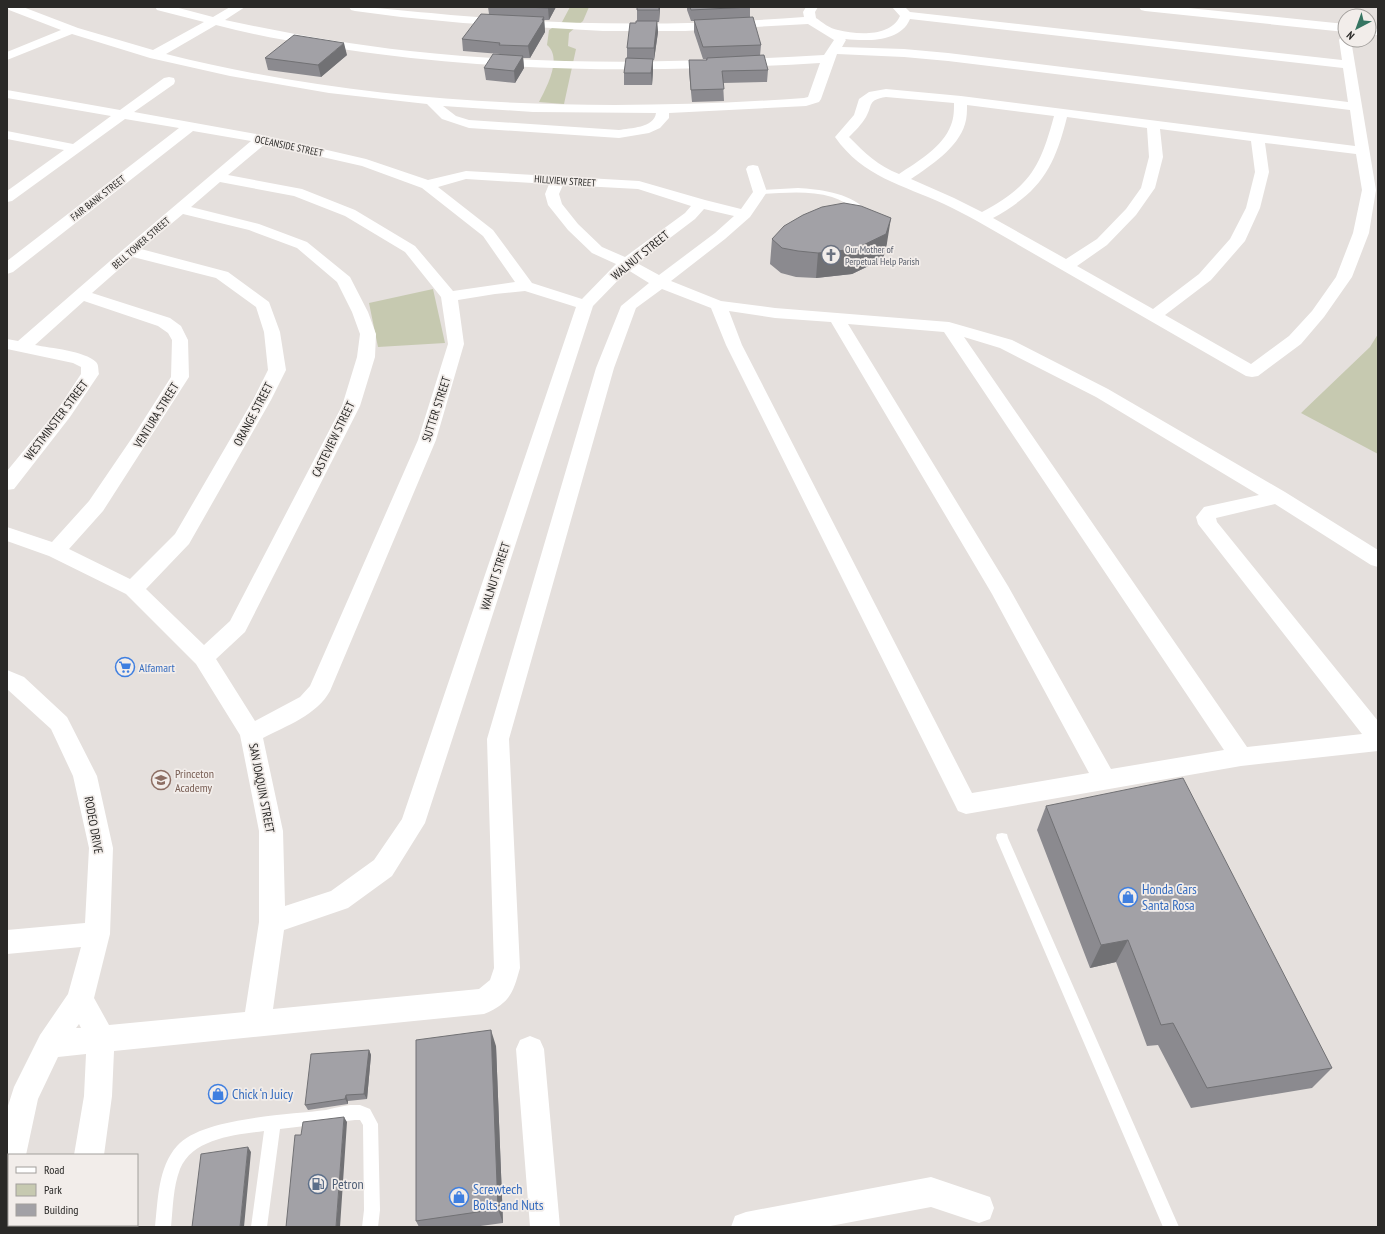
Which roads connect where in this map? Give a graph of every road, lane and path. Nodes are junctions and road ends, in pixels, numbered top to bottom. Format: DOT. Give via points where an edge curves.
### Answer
graph roads {
  1 [pos="13,7"];
  2 [pos="161,7"];
  3 [pos="239,7"];
  4 [pos="355,7"];
  5 [pos="812,7"];
  6 [pos="1145,7"];
  7 [pos="902,11"];
  8 [pos="810,20"];
  9 [pos="212,22"];
  10 [pos="72,30"];
  11 [pos="1337,32"];
  12 [pos="834,34"];
  13 [pos="1347,48"];
  14 [pos="154,55"];
  15 [pos="831,55"];
  16 [pos="7,56"];
  17 [pos="1349,64"];
  18 [pos="168,81"];
  19 [pos="7,94"];
  20 [pos="430,100"];
  21 [pos="960,100"];
  22 [pos="1355,106"];
  23 [pos="663,109"];
  24 [pos="1061,113"];
  25 [pos="123,115"];
  26 [pos="1153,124"];
  27 [pos="189,127"];
  28 [pos="7,134"];
  29 [pos="1258,138"];
  30 [pos="262,140"];
  31 [pos="74,148"];
  32 [pos="1362,151"];
  33 [pos="753,169"];
  34 [pos="216,177"];
  35 [pos="15,179"];
  36 [pos="558,180"];
  37 [pos="900,180"];
  38 [pos="30,182"];
  39 [pos="427,185"];
  40 [pos="760,192"];
  41 [pos="7,198"];
  42 [pos="702,204"];
  43 [pos="860,208"];
  44 [pos="181,209"];
  45 [pos="745,214"];
  46 [pos="982,218"];
  47 [pos="130,252"];
  48 [pos="626,263"];
  49 [pos="1066,266"];
  50 [pos="7,269"];
  51 [pos="659,282"];
  52 [pos="526,286"];
  53 [pos="82,295"];
  54 [pos="448,297"];
  55 [pos="585,305"];
  56 [pos="718,305"];
  57 [pos="1154,316"];
  58 [pos="837,319"];
  59 [pos="949,327"];
  60 [pos="14,346"];
  61 [pos="7,484"];
  62 [pos="1278,497"];
  63 [pos="7,534"];
  64 [pos="56,552"];
  65 [pos="1378,560"];
  66 [pos="133,589"];
  67 [pos="204,658"];
  68 [pos="7,679"];
  69 [pos="251,734"];
  70 [pos="1378,738"];
  71 [pos="1378,742"];
  72 [pos="1241,757"];
  73 [pos="1105,780"];
  74 [pos="1002,838"];
  75 [pos="272,922"];
  76 [pos="97,934"];
  77 [pos="7,942"];
  78 [pos="80,999"];
  79 [pos="257,1023"];
  80 [pos="102,1038"];
  81 [pos="50,1044"];
  82 [pos="530,1049"];
  83 [pos="273,1123"];
  84 [pos="11,1154"];
  85 [pos="89,1154"];
  86 [pos="979,1208"];
  87 [pos="163,1227"];
  88 [pos="259,1227"];
  89 [pos="370,1227"];
  90 [pos="545,1227"];
  91 [pos="746,1227"];
  92 [pos="1171,1227"];
  1 -- 10 [label="street"];
  2 -- 9 [label="street"];
  3 -- 9 [label="street"];
  4 -- 8 [label="street" via="440,18 566,27 654,28"];
  5 -- 8 [label="street" via="809,12"];
  6 -- 11 [label="street"];
  7 -- 12 [label="street" via="905,21 886,33 861,37"];
  7 -- 17 [label="street"];
  8 -- 12 [label="street"];
  9 -- 14 [label="street"];
  9 -- 15 [label="street" via="297,39 388,52 533,64 665,66"];
  10 -- 14 [label="street"];
  10 -- 16 [label="street"];
  12 -- 15 [label="street" via="840,40"];
  13 -- 17 [label="street"];
  14 -- 20 [label="street" via="207,68 297,84"];
  15 -- 22 [label="street" via="904,53"];
  15 -- 23 [label="street" via="814,99 806,102 745,107"];
  17 -- 22 [label="street"];
  18 -- 25 [label="street"];
  19 -- 25 [label="street, OCEANSIDE STREET"];
  20 -- 23 [label="street" via="556,108"];
  20 -- 23 [label="street" via="452,120 469,124 619,134 644,130 655,125 662,118"];
  21 -- 24 [label="street"];
  21 -- 37 [label="street" via="958,127 942,148"];
  21 -- 37 [label="street" via="886,93 874,95 864,102 860,116 842,136 863,159"];
  22 -- 32 [label="street"];
  24 -- 26 [label="street"];
  24 -- 46 [label="street" via="1054,141 1042,169 1024,191"];
  25 -- 27 [label="street, OCEANSIDE STREET"];
  25 -- 31 [label="street"];
  26 -- 29 [label="street"];
  26 -- 49 [label="street" via="1156,156 1148,188 1131,212 1102,242"];
  27 -- 30 [label="street, OCEANSIDE STREET"];
  27 -- 50 [label="street, FAIR BANK STREET"];
  28 -- 31 [label="street"];
  29 -- 32 [label="street"];
  29 -- 57 [label="street" via="1262,172 1253,208 1237,241 1205,277"];
  30 -- 34 [label="street, BELL TOWER STREET"];
  30 -- 39 [label="street, OCEANSIDE STREET" via="366,163"];
  31 -- 38 [label="street"];
  32 -- 57 [label="street" via="1369,190 1361,233 1344,277 1318,314 1295,340 1252,372"];
  33 -- 40 [label="street"];
  34 -- 44 [label="street, BELL TOWER STREET"];
  34 -- 54 [label="street, SUTTER STREET" via="297,192 350,213 410,249"];
  35 -- 38 [label="street"];
  36 -- 39 [label="street, HILLVIEW STREET" via="466,175"];
  36 -- 42 [label="street, HILLVIEW STREET" via="638,185"];
  36 -- 48 [label="street" via="552,194 555,205 564,216 597,250"];
  37 -- 46 [label="street"];
  38 -- 41 [label="street"];
  39 -- 52 [label="street, OCEANSIDE STREET" via="488,233"];
  40 -- 43 [label="lane" via="816,192 834,196"];
  40 -- 45 [label="street"];
  42 -- 45 [label="street, HILLVIEW STREET"];
  42 -- 48 [label="street, WALNUT STREET" via="690,216"];
  44 -- 47 [label="street, BELL TOWER STREET"];
  44 -- 67 [label="street, CASTEVIEW STREET" via="254,227 302,245 344,280 368,334 366,357 351,406 238,626"];
  45 -- 51 [label="street"];
  46 -- 49 [label="street"];
  47 -- 53 [label="street, BELL TOWER STREET"];
  47 -- 66 [label="street, ORANGE STREET" via="222,275 263,305 272,332 276,370 262,400 182,539"];
  48 -- 51 [label="street"];
  48 -- 55 [label="street, WALNUT STREET"];
  49 -- 57 [label="street"];
  51 -- 56 [label="street"];
  51 -- 79 [label="street" via="629,306 605,368 498,740 507,968 501,988 484,1001"];
  52 -- 54 [label="street"];
  52 -- 55 [label="street"];
  53 -- 60 [label="street, BELL TOWER STREET"];
  53 -- 64 [label="street, VENTURA STREET" via="164,322 175,330 180,340 180,377 96,506"];
  54 -- 69 [label="street, SUTTER STREET" via="456,344 427,440 319,691 308,703"];
  55 -- 75 [label="street, WALNUT STREET" via="413,823 383,868 339,900"];
  56 -- 58 [label="street" via="775,314"];
  56 -- 73 [label="street" via="734,345 966,804"];
  58 -- 59 [label="street"];
  58 -- 73 [label="street" via="1001,591"];
  59 -- 62 [label="street" via="1006,344 1067,374"];
  59 -- 72 [label="street"];
  60 -- 61 [label="street, WESTMINSTER STREET" via="78,359 89,365 90,374 64,413"];
  62 -- 65 [label="street"];
  62 -- 70 [label="street" via="1211,512 1206,516 1208,524"];
  63 -- 64 [label="street, SAN JOAQUIN STREET"];
  64 -- 66 [label="street, SAN JOAQUIN STREET"];
  66 -- 67 [label="street, SAN JOAQUIN STREET"];
  67 -- 69 [label="street, SAN JOAQUIN STREET"];
  68 -- 76 [label="street, RODEO DRIVE" via="16,683 59,723 85,776 101,848"];
  69 -- 75 [label="street, SAN JOAQUIN STREET" via="271,830"];
  71 -- 72 [label="street"];
  72 -- 73 [label="street"];
  74 -- 92 [label="lane"];
  75 -- 79 [label="street, SAN JOAQUIN STREET"];
  76 -- 77 [label="street"];
  76 -- 78 [label="street, RODEO DRIVE"];
  78 -- 80 [label="street"];
  78 -- 81 [label="street, RODEO DRIVE"];
  79 -- 80 [label="street"];
  80 -- 81 [label="street"];
  80 -- 85 [label="street" via="98,1096"];
  81 -- 84 [label="street, RODEO DRIVE" via="24,1097"];
  82 -- 90 [label="street"];
  83 -- 87 [label="lane" via="198,1139 182,1151 169,1175"];
  83 -- 88 [label="lane"];
  83 -- 89 [label="lane" via="355,1112 364,1114 370,1124"];
  86 -- 91 [label="street" via="931,1192"];
}
